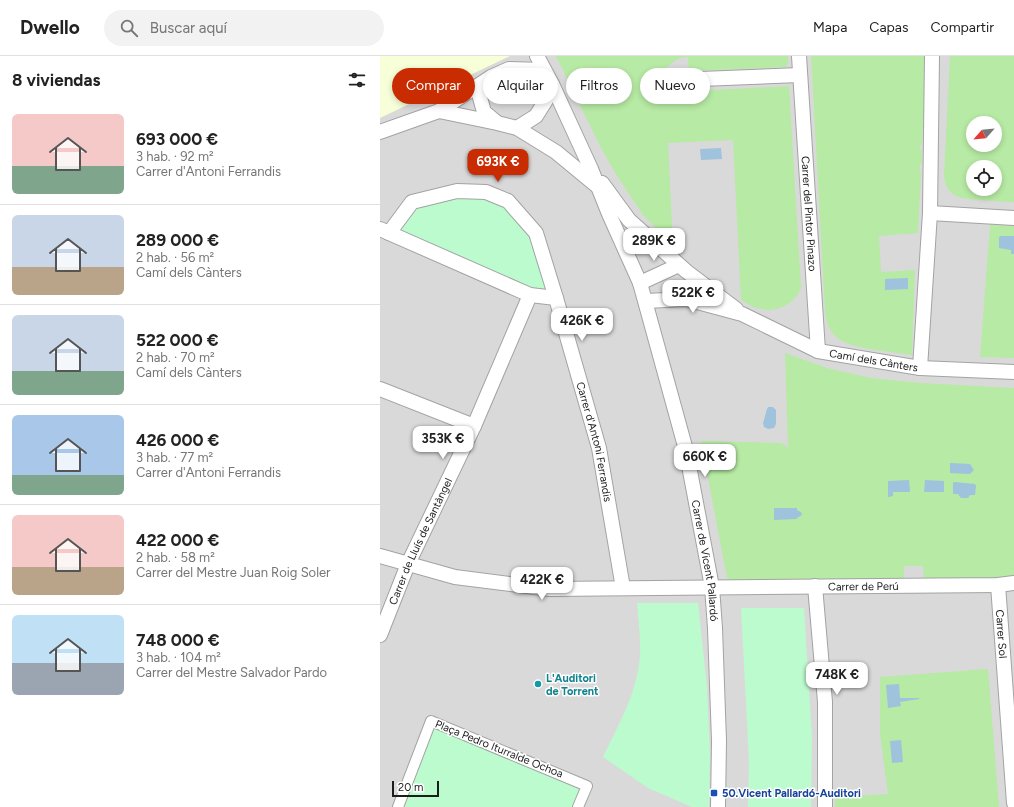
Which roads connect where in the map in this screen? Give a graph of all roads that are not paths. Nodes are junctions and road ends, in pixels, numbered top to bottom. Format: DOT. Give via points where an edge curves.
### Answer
graph roads {
  1 [pos="537,56"];
  2 [pos="799,56"];
  3 [pos="932,56"];
  4 [pos="543,68"];
  5 [pos="800,75"];
  6 [pos="710,79"];
  7 [pos="483,82"];
  8 [pos="483,88"];
  9 [pos="558,97"];
  10 [pos="544,104"];
  11 [pos="439,111"];
  12 [pos="497,123"];
  13 [pos="517,128"];
  14 [pos="380,132"];
  15 [pos="591,168"];
  16 [pos="599,188"];
  17 [pos="930,214"];
  18 [pos="1014,218"];
  19 [pos="384,231"];
  20 [pos="679,265"];
  21 [pos="640,283"];
  22 [pos="530,295"];
  23 [pos="556,298"];
  24 [pos="646,302"];
  25 [pos="742,314"];
  26 [pos="818,351"];
  27 [pos="920,368"];
  28 [pos="1014,372"];
  29 [pos="380,389"];
  30 [pos="474,426"];
  31 [pos="380,556"];
  32 [pos="408,564"];
  33 [pos="1014,584"];
  34 [pos="998,585"];
  35 [pos="815,586"];
  36 [pos="712,587"];
  37 [pos="623,588"];
  38 [pos="380,635"];
  39 [pos="1010,698"];
  40 [pos="1014,803"];
  41 [pos="398,807"];
  42 [pos="578,807"];
  43 [pos="718,807"];
  44 [pos="825,807"];
  1 -- 4 [label="street, Carrer de Vicent Pallardó"];
  2 -- 5 [label="street, Carrer del Pintor Pinazo"];
  3 -- 17 [label="street"];
  5 -- 6 [label="street"];
  5 -- 26 [label="street, Carrer del Pintor Pinazo"];
  7 -- 11 [label="street"];
  8 -- 12 [label="street" via="479,94 484,112"];
  9 -- 15 [label="street, Carrer de Vicent Pallardó"];
  10 -- 13 [label="street" via="536,116"];
  11 -- 12 [label="street"];
  11 -- 14 [label="street"];
  12 -- 13 [label="street"];
  13 -- 16 [label="street" via="556,152"];
  15 -- 16 [label="street, Carrer de Vicent Pallardó"];
  15 -- 20 [label="street, Camí dels Cànters" via="629,220"];
  16 -- 21 [label="street, Carrer de Vicent Pallardó"];
  17 -- 18 [label="street"];
  17 -- 27 [label="street"];
  19 -- 22 [label="street, Carrer d'Antoni Ferrandis"];
  19 -- 23 [label="street, Carrer d'Antoni Ferrandis" via="412,202 457,191 486,192 508,201 536,233"];
  20 -- 21 [label="street"];
  20 -- 25 [label="street, Camí dels Cànters"];
  21 -- 24 [label="street, Carrer de Vicent Pallardó"];
  22 -- 23 [label="street, Carrer d'Antoni Ferrandis"];
  22 -- 30 [label="street, Carrer de Lluís de Santàngel"];
  23 -- 37 [label="street, Carrer d'Antoni Ferrandis" via="599,448"];
  24 -- 25 [label="street, Camí dels Cànters" via="686,298"];
  24 -- 36 [label="street, Carrer de Vicent Pallardó" via="686,450"];
  25 -- 26 [label="street, Camí dels Cànters"];
  26 -- 27 [label="street, Camí dels Cànters"];
  27 -- 28 [label="street, Camí dels Cànters"];
  29 -- 30 [label="street"];
  30 -- 32 [label="street, Carrer de Lluís de Santàngel"];
  31 -- 32 [label="street, Carrer de Perú"];
  32 -- 37 [label="street, Carrer de Perú" via="455,577 550,589"];
  32 -- 38 [label="street, Carrer de Lluís de Santàngel"];
  33 -- 34 [label="street, Carrer de Perú"];
  34 -- 35 [label="street, Carrer de Perú"];
  34 -- 39 [label="street, Carrer Sol"];
  35 -- 36 [label="street, Carrer de Perú"];
  35 -- 44 [label="street" via="824,702"];
  36 -- 37 [label="street, Carrer de Perú"];
  36 -- 43 [label="street, Carrer de Vicent Pallardó" via="718,726"];
  39 -- 40 [label="street, Carrer Sol"];
  41 -- 42 [label="street, Plaça Pedro Iturralde Ochoa" via="431,721 588,786"];
}
